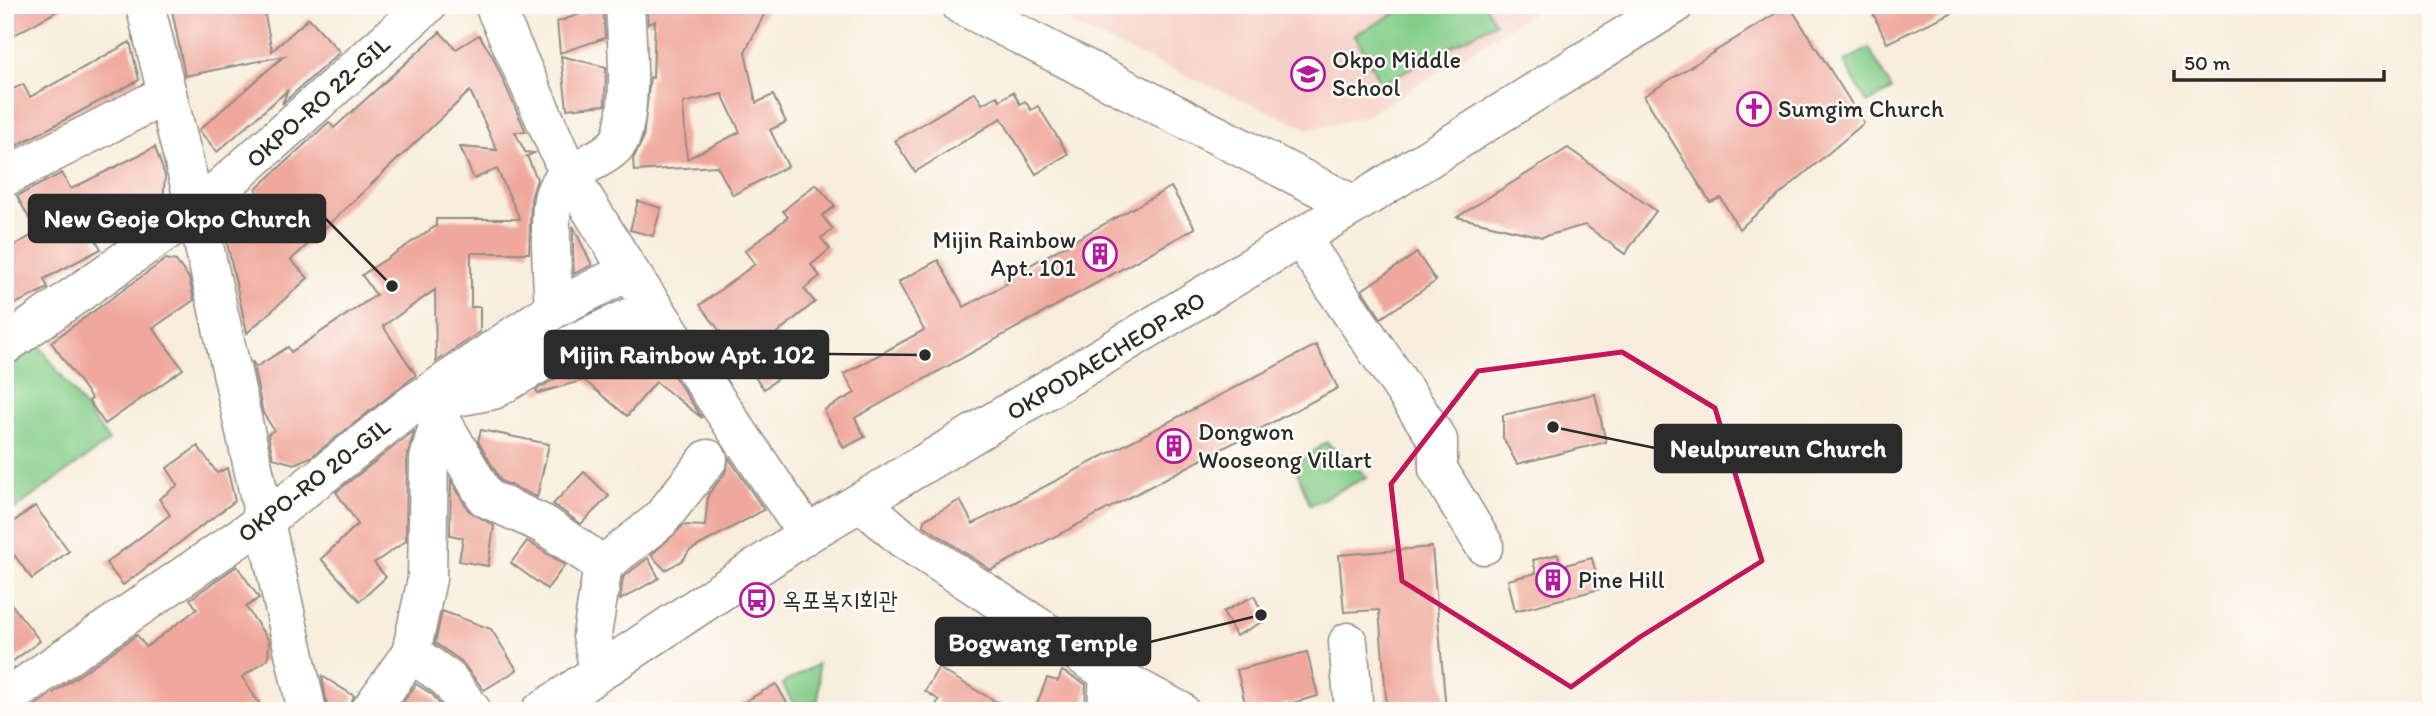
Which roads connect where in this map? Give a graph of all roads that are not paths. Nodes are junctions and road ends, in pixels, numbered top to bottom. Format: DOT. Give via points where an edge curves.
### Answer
graph roads {
  1 [pos="145,5"];
  2 [pos="427,5"];
  3 [pos="494,5"];
  4 [pos="625,5"];
  5 [pos="961,5"];
  6 [pos="1674,5"];
  7 [pos="165,95"];
  8 [pos="569,174"];
  9 [pos="5,177"];
  10 [pos="1354,205"];
  11 [pos="196,210"];
  12 [pos="1300,237"];
  13 [pos="629,271"];
  14 [pos="653,307"];
  15 [pos="554,309"];
  16 [pos="5,345"];
  17 [pos="431,408"];
  18 [pos="708,459"];
  19 [pos="862,503"];
  20 [pos="264,521"];
  21 [pos="807,534"];
  22 [pos="1484,545"];
  23 [pos="603,565"];
  24 [pos="1348,642"];
  25 [pos="411,653"];
  26 [pos="600,671"];
  27 [pos="1109,673"];
  28 [pos="5,699"];
  29 [pos="307,711"];
  30 [pos="370,711"];
  31 [pos="472,711"];
  32 [pos="541,711"];
  33 [pos="1107,711"];
  34 [pos="1180,711"];
  35 [pos="1354,711"];
  1 -- 7 [label="street"];
  2 -- 11 [label="street, OKPO-RO 22-GIL"];
  3 -- 8 [label="street"];
  4 -- 8 [label="street" via="622,136 600,157"];
  5 -- 10 [label="street"];
  6 -- 10 [label="street, OKPODAECHEOP-RO"];
  7 -- 9 [label="street"];
  7 -- 11 [label="street"];
  8 -- 13 [label="street"];
  8 -- 15 [label="street" via="554,193"];
  10 -- 12 [label="street, OKPODAECHEOP-RO"];
  11 -- 16 [label="street, OKPO-RO 22-GIL"];
  11 -- 20 [label="street"];
  12 -- 19 [label="street, OKPODAECHEOP-RO"];
  12 -- 22 [label="street" via="1438,440 1438,469"];
  13 -- 14 [label="street"];
  13 -- 15 [label="street, OKPO-RO 20-GIL"];
  14 -- 17 [label="street" via="576,342 493,390"];
  14 -- 21 [label="street"];
  15 -- 17 [label="street, OKPO-RO 20-GIL"];
  17 -- 20 [label="street, OKPO-RO 20-GIL"];
  17 -- 23 [label="street" via="486,498 543,524"];
  17 -- 25 [label="street" via="427,579"];
  18 -- 23 [label="street" via="660,520"];
  19 -- 21 [label="street, OKPODAECHEOP-RO"];
  19 -- 27 [label="street" via="902,538"];
  20 -- 28 [label="street, OKPO-RO 20-GIL"];
  20 -- 29 [label="street"];
  21 -- 26 [label="street, OKPODAECHEOP-RO"];
  23 -- 26 [label="street" via="592,635"];
  24 -- 35 [label="street"];
  25 -- 30 [label="street"];
  25 -- 31 [label="street" via="448,679"];
  26 -- 32 [label="street, OKPODAECHEOP-RO"];
  27 -- 33 [label="street"];
  27 -- 34 [label="street"];
}
